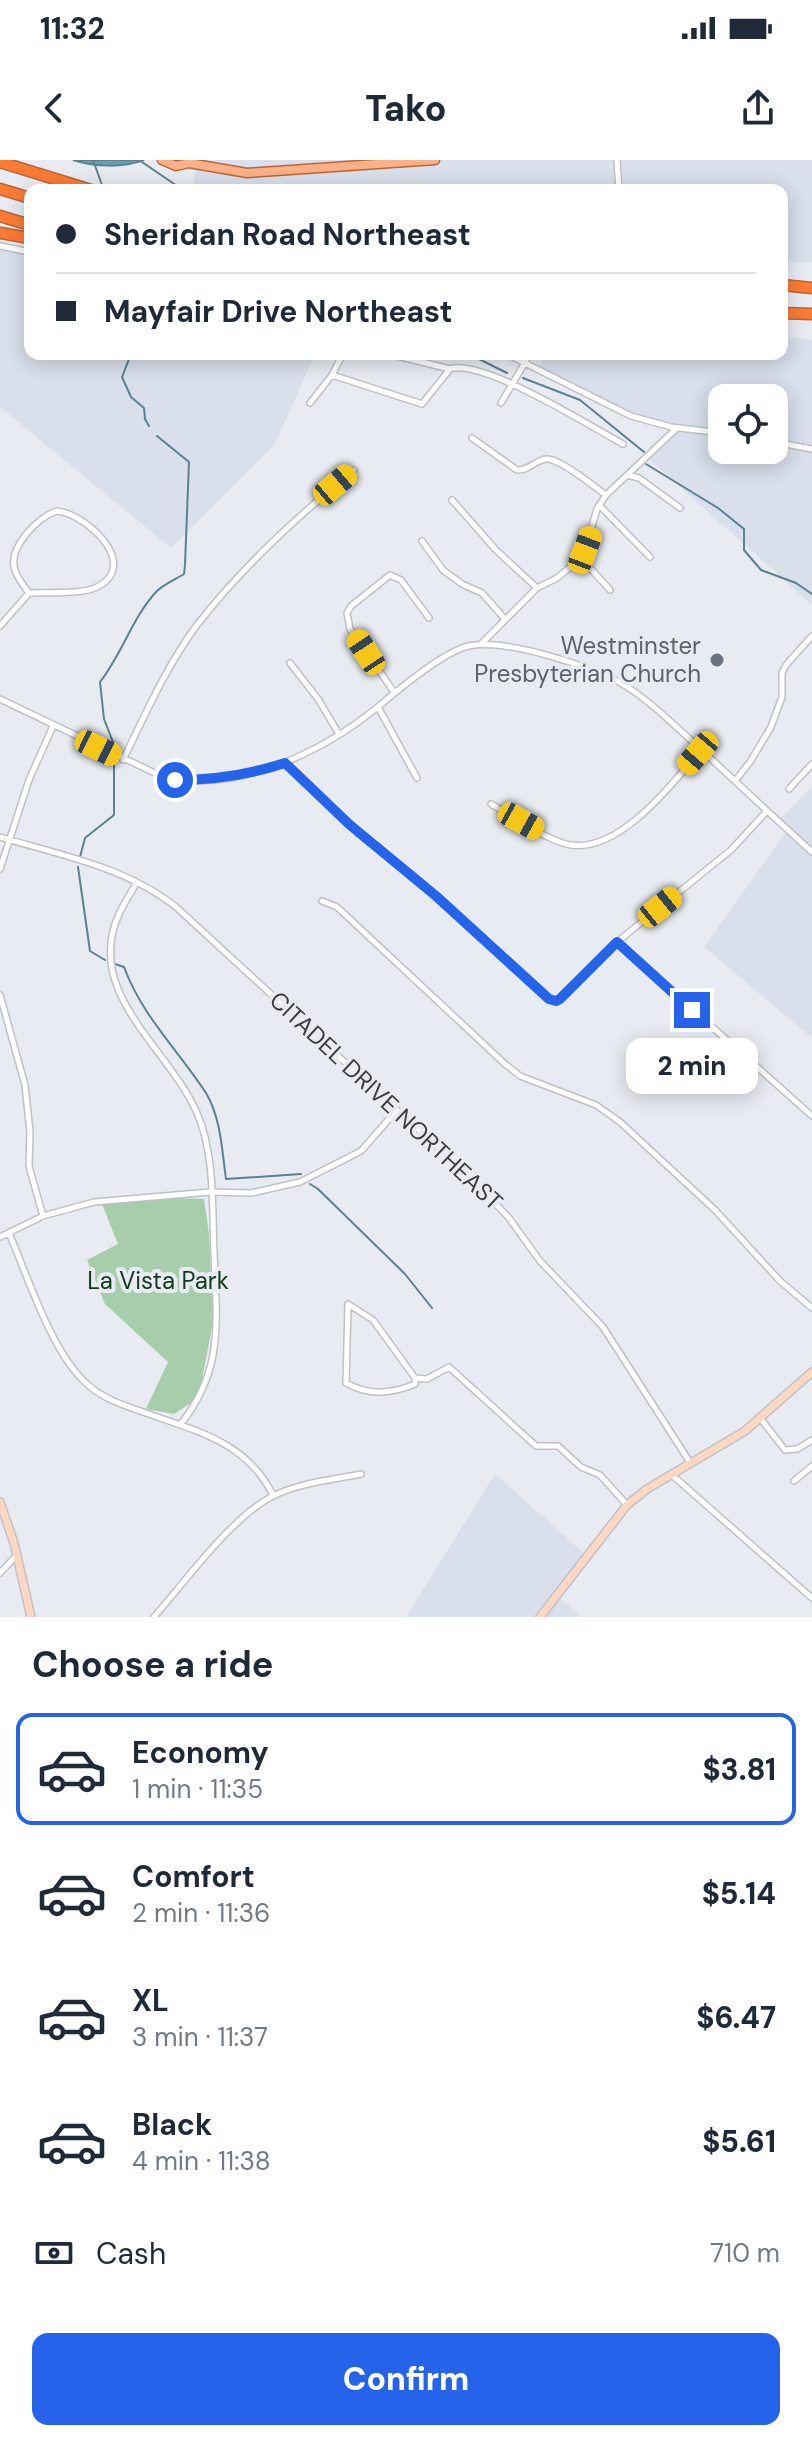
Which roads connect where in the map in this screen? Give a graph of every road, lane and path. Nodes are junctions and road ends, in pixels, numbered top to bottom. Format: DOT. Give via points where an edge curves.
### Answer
graph roads {
  1 [pos="435,160"];
  2 [pos="617,160"];
  3 [pos="165,161"];
  4 [pos="388,161"];
  5 [pos="0,162"];
  6 [pos="188,162"];
  7 [pos="72,184"];
  8 [pos="619,184"];
  9 [pos="0,189"];
  10 [pos="24,196"];
  11 [pos="0,216"];
  12 [pos="24,223"];
  13 [pos="0,233"];
  14 [pos="24,237"];
  15 [pos="0,246"];
  16 [pos="24,251"];
  17 [pos="788,286"];
  18 [pos="812,288"];
  19 [pos="788,313"];
  20 [pos="812,314"];
  21 [pos="340,360"];
  22 [pos="413,360"];
  23 [pos="526,361"];
  24 [pos="450,369"];
  25 [pos="332,375"];
  26 [pos="512,383"];
  27 [pos="310,403"];
  28 [pos="501,403"];
  29 [pos="677,428"];
  30 [pos="708,431"];
  31 [pos="472,438"];
  32 [pos="623,444"];
  33 [pos="788,445"];
  34 [pos="812,449"];
  35 [pos="354,470"];
  36 [pos="626,475"];
  37 [pos="606,495"];
  38 [pos="452,500"];
  39 [pos="599,505"];
  40 [pos="680,508"];
  41 [pos="422,541"];
  42 [pos="580,557"];
  43 [pos="650,557"];
  44 [pos="537,588"];
  45 [pos="610,590"];
  46 [pos="29,593"];
  47 [pos="429,618"];
  48 [pos="504,619"];
  49 [pos="0,626"];
  50 [pos="812,636"];
  51 [pos="481,644"];
  52 [pos="290,663"];
  53 [pos="394,692"];
  54 [pos="0,699"];
  55 [pos="378,707"];
  56 [pos="53,726"];
  57 [pos="339,734"];
  58 [pos="701,750"];
  59 [pos="123,760"];
  60 [pos="285,763"];
  61 [pos="812,764"];
  62 [pos="417,778"];
  63 [pos="735,781"];
  64 [pos="789,789"];
  65 [pos="491,804"];
  66 [pos="767,811"];
  67 [pos="0,837"];
  68 [pos="9,840"];
  69 [pos="812,852"];
  70 [pos="0,869"];
  71 [pos="137,882"];
  72 [pos="322,901"];
  73 [pos="617,942"];
  74 [pos="0,995"];
  75 [pos="397,1110"];
  76 [pos="812,1116"];
  77 [pos="210,1192"];
  78 [pos="43,1216"];
  79 [pos="9,1233"];
  80 [pos="0,1237"];
  81 [pos="812,1308"];
  82 [pos="812,1372"];
  83 [pos="415,1378"];
  84 [pos="761,1419"];
  85 [pos="180,1425"];
  86 [pos="812,1440"];
  87 [pos="691,1464"];
  88 [pos="812,1466"];
  89 [pos="361,1474"];
  90 [pos="672,1475"];
  91 [pos="794,1481"];
  92 [pos="273,1495"];
  93 [pos="0,1502"];
  94 [pos="627,1505"];
  95 [pos="16,1556"];
  96 [pos="0,1573"];
  97 [pos="812,1598"];
  98 [pos="29,1617"];
  99 [pos="154,1617"];
  100 [pos="540,1617"];
  1 -- 4 [label="main road"];
  2 -- 8 [label="street"];
  3 -- 6 [label="main road" via="176,166"];
  4 -- 6 [label="main road" via="247,173"];
  5 -- 7 [label="highway"];
  9 -- 10 [label="highway"];
  11 -- 12 [label="highway"];
  13 -- 14 [label="highway"];
  15 -- 16 [label="street"];
  17 -- 18 [label="highway"];
  19 -- 20 [label="highway"];
  21 -- 25 [label="street"];
  22 -- 24 [label="street"];
  23 -- 26 [label="street"];
  23 -- 29 [label="street" via="608,407"];
  24 -- 25 [label="street" via="422,404"];
  24 -- 26 [label="street" via="472,369"];
  25 -- 27 [label="street"];
  26 -- 28 [label="street"];
  26 -- 32 [label="street"];
  29 -- 30 [label="street"];
  29 -- 36 [label="street"];
  31 -- 37 [label="street" via="517,470 554,460"];
  33 -- 34 [label="street"];
  35 -- 59 [label="street" via="266,546 197,627"];
  36 -- 37 [label="street"];
  36 -- 40 [label="street" via="639,478"];
  37 -- 39 [label="street"];
  38 -- 44 [label="street"];
  39 -- 42 [label="street"];
  39 -- 43 [label="street"];
  41 -- 48 [label="street" via="443,570 482,593"];
  42 -- 44 [label="street"];
  42 -- 45 [label="street"];
  44 -- 48 [label="street"];
  46 -- 46 [label="street" via="98,586 112,571 110,550 76,516 49,513 15,552 15,570"];
  46 -- 49 [label="street"];
  47 -- 53 [label="street" via="401,580 390,575 347,613 350,629"];
  48 -- 51 [label="street"];
  50 -- 63 [label="street" via="786,665 771,727"];
  51 -- 53 [label="street" via="466,646"];
  51 -- 58 [label="street" via="521,649 601,673 661,713"];
  52 -- 57 [label="street"];
  53 -- 55 [label="street"];
  54 -- 56 [label="street"];
  55 -- 57 [label="street"];
  55 -- 62 [label="street"];
  56 -- 59 [label="street"];
  56 -- 68 [label="street"];
  57 -- 60 [label="street"];
  58 -- 63 [label="street"];
  58 -- 65 [label="street" via="650,806 618,832 591,845 562,843"];
  59 -- 60 [label="street" via="175,780 243,775"];
  60 -- 73 [label="street" via="549,999 560,999"];
  61 -- 64 [label="street"];
  63 -- 66 [label="street"];
  66 -- 69 [label="street"];
  66 -- 73 [label="street" via="731,850"];
  67 -- 68 [label="street, CITADEL DRIVE NORTHEAST"];
  68 -- 70 [label="street"];
  68 -- 71 [label="street, CITADEL DRIVE NORTHEAST"];
  71 -- 75 [label="street, CITADEL DRIVE NORTHEAST" via="176,907"];
  71 -- 77 [label="street" via="112,933 112,976 123,1002 198,1115"];
  72 -- 81 [label="street" via="337,907 520,1076 596,1105 620,1122"];
  73 -- 76 [label="street"];
  74 -- 78 [label="street" via="25,1085 29,1166"];
  75 -- 77 [label="street" via="361,1151 304,1181 251,1193"];
  75 -- 87 [label="street, CITADEL DRIVE NORTHEAST" via="482,1188 540,1261 603,1327"];
  77 -- 78 [label="street" via="115,1199"];
  77 -- 85 [label="street" via="215,1335 200,1397"];
  78 -- 79 [label="street"];
  79 -- 80 [label="street"];
  79 -- 85 [label="street" via="76,1374 104,1397"];
  82 -- 84 [label="main road"];
  83 -- 83 [label="street" via="373,1320 348,1304 346,1383 361,1391 394,1393 415,1384"];
  83 -- 94 [label="street" via="427,1379 449,1367 536,1446 558,1446 581,1467 600,1475"];
  84 -- 86 [label="street" via="785,1450"];
  84 -- 87 [label="main road"];
  85 -- 92 [label="street" via="243,1455"];
  87 -- 90 [label="main road"];
  88 -- 91 [label="street"];
  89 -- 92 [label="street"];
  90 -- 94 [label="main road"];
  90 -- 97 [label="street"];
  92 -- 99 [label="street" via="238,1521"];
  93 -- 95 [label="main road"];
  94 -- 100 [label="main road"];
  95 -- 96 [label="street"];
  95 -- 98 [label="main road"];
}
